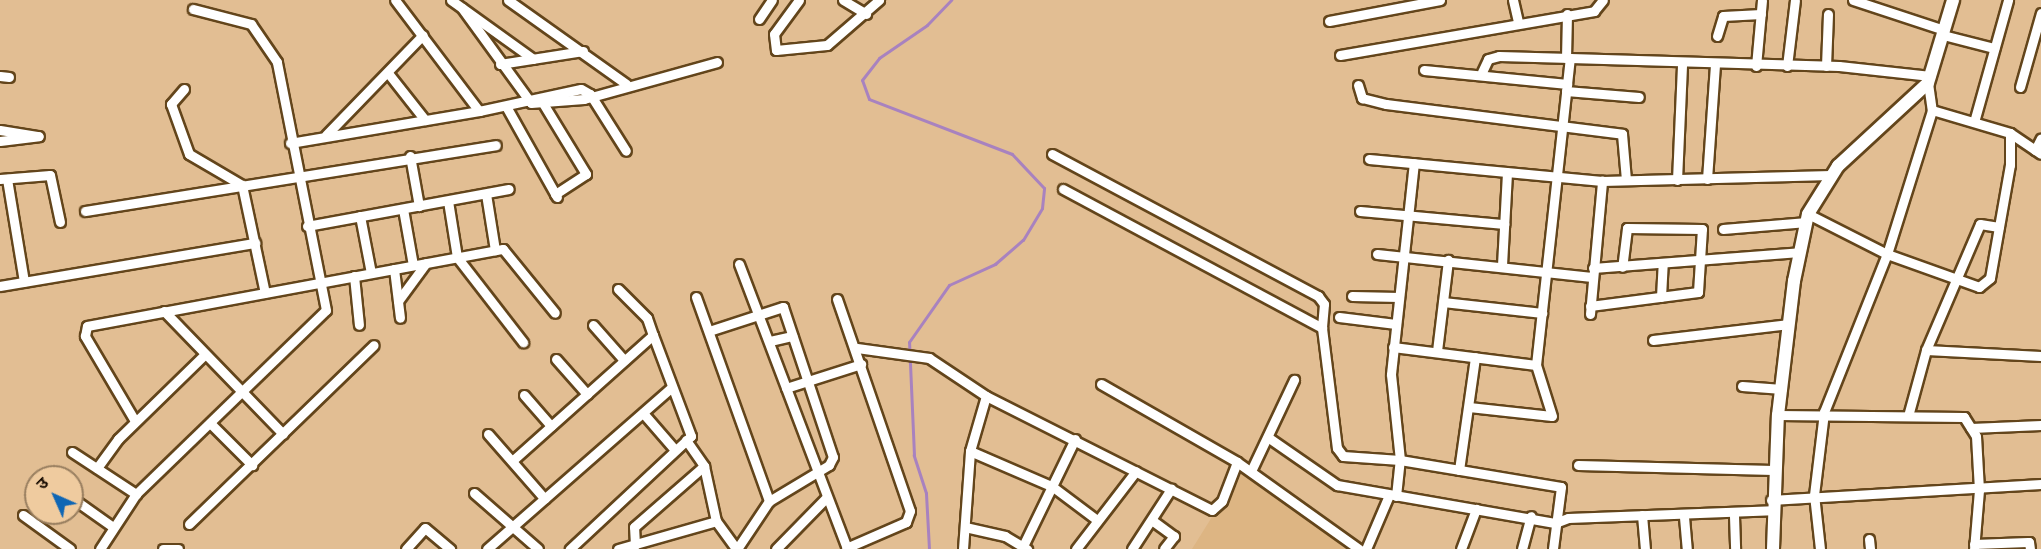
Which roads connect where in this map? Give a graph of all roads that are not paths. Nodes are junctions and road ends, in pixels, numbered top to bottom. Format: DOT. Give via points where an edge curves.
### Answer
graph roads {
  1 [pos="395,0"];
  2 [pos="451,0"];
  3 [pos="508,0"];
  4 [pos="772,0"];
  5 [pos="798,0"];
  6 [pos="843,0"];
  7 [pos="879,0"];
  8 [pos="1440,0"];
  9 [pos="1513,0"];
  10 [pos="1603,0"];
  11 [pos="1762,0"];
  12 [pos="1795,0"];
  13 [pos="1853,0"];
  14 [pos="2008,0"];
  15 [pos="1949,1"];
  16 [pos="462,8"];
  17 [pos="193,9"];
  18 [pos="2041,13"];
  19 [pos="866,14"];
  20 [pos="1761,14"];
  21 [pos="1828,14"];
  22 [pos="1567,15"];
  23 [pos="759,19"];
  24 [pos="1329,21"];
  25 [pos="1518,22"];
  26 [pos="1944,33"];
  27 [pos="423,35"];
  28 [pos="1717,36"];
  29 [pos="2037,46"];
  30 [pos="1994,48"];
  31 [pos="583,51"];
  32 [pos="1340,54"];
  33 [pos="533,58"];
  34 [pos="1568,58"];
  35 [pos="717,62"];
  36 [pos="500,64"];
  37 [pos="1682,64"];
  38 [pos="1714,65"];
  39 [pos="1756,66"];
  40 [pos="1787,66"];
  41 [pos="1826,66"];
  42 [pos="1424,70"];
  43 [pos="1482,72"];
  44 [pos="388,73"];
  45 [pos="1929,79"];
  46 [pos="626,84"];
  47 [pos="1358,85"];
  48 [pos="1566,87"];
  49 [pos="2020,87"];
  50 [pos="184,89"];
  51 [pos="590,94"];
  52 [pos="1639,98"];
  53 [pos="531,102"];
  54 [pos="544,105"];
  55 [pos="507,108"];
  56 [pos="1932,110"];
  57 [pos="479,111"];
  58 [pos="425,120"];
  59 [pos="1974,122"];
  60 [pos="1562,126"];
  61 [pos="0,130"];
  62 [pos="2010,133"];
  63 [pos="326,135"];
  64 [pos="2041,138"];
  65 [pos="0,141"];
  66 [pos="290,143"];
  67 [pos="496,145"];
  68 [pos="626,151"];
  69 [pos="2038,152"];
  70 [pos="1052,154"];
  71 [pos="410,156"];
  72 [pos="1370,159"];
  73 [pos="1414,163"];
  74 [pos="1507,172"];
  75 [pos="1831,175"];
  76 [pos="298,178"];
  77 [pos="4,179"];
  78 [pos="1552,179"];
  79 [pos="1707,179"];
  80 [pos="1626,180"];
  81 [pos="1677,180"];
  82 [pos="1602,181"];
  83 [pos="242,185"];
  84 [pos="509,189"];
  85 [pos="1064,189"];
  86 [pos="486,194"];
  87 [pos="5,197"];
  88 [pos="448,201"];
  89 [pos="419,206"];
  90 [pos="403,209"];
  91 [pos="85,211"];
  92 [pos="1360,211"];
  93 [pos="360,216"];
  94 [pos="1409,216"];
  95 [pos="1808,218"];
  96 [pos="60,222"];
  97 [pos="1504,224"];
  98 [pos="307,226"];
  99 [pos="1999,227"];
  100 [pos="1723,229"];
  101 [pos="255,243"];
  102 [pos="495,250"];
  103 [pos="1799,252"];
  104 [pos="1377,254"];
  105 [pos="1887,254"];
  106 [pos="1403,255"];
  107 [pos="457,257"];
  108 [pos="1448,260"];
  109 [pos="1700,262"];
  110 [pos="426,263"];
  111 [pos="739,264"];
  112 [pos="1663,264"];
  113 [pos="413,265"];
  114 [pos="1502,265"];
  115 [pos="1622,267"];
  116 [pos="394,269"];
  117 [pos="1543,270"];
  118 [pos="371,273"];
  119 [pos="1593,273"];
  120 [pos="354,276"];
  121 [pos="1957,280"];
  122 [pos="24,282"];
  123 [pos="319,283"];
  124 [pos="0,285"];
  125 [pos="618,289"];
  126 [pos="265,293"];
  127 [pos="1352,296"];
  128 [pos="696,297"];
  129 [pos="1399,297"];
  130 [pos="1661,297"];
  131 [pos="837,299"];
  132 [pos="398,301"];
  133 [pos="1443,302"];
  134 [pos="164,311"];
  135 [pos="759,312"];
  136 [pos="555,313"];
  137 [pos="1542,313"];
  138 [pos="1340,317"];
  139 [pos="400,318"];
  140 [pos="592,324"];
  141 [pos="1396,324"];
  142 [pos="1789,324"];
  143 [pos="359,326"];
  144 [pos="1322,328"];
  145 [pos="709,331"];
  146 [pos="652,335"];
  147 [pos="792,336"];
  148 [pos="1653,340"];
  149 [pos="770,341"];
  150 [pos="523,342"];
  151 [pos="374,345"];
  152 [pos="1393,347"];
  153 [pos="857,348"];
  154 [pos="1926,350"];
  155 [pos="1437,351"];
  156 [pos="204,355"];
  157 [pos="2041,356"];
  158 [pos="1475,357"];
  159 [pos="556,359"];
  160 [pos="624,360"];
  161 [pos="861,364"];
  162 [pos="1536,365"];
  163 [pos="1294,380"];
  164 [pos="808,381"];
  165 [pos="1101,384"];
  166 [pos="1742,386"];
  167 [pos="672,387"];
  168 [pos="786,388"];
  169 [pos="1782,389"];
  170 [pos="242,394"];
  171 [pos="587,394"];
  172 [pos="524,395"];
  173 [pos="986,396"];
  174 [pos="1469,407"];
  175 [pos="1824,412"];
  176 [pos="643,413"];
  177 [pos="1778,415"];
  178 [pos="1908,416"];
  179 [pos="135,421"];
  180 [pos="212,425"];
  181 [pos="2041,425"];
  182 [pos="551,426"];
  183 [pos="1971,428"];
  184 [pos="283,434"];
  185 [pos="488,434"];
  186 [pos="1269,438"];
  187 [pos="1075,439"];
  188 [pos="686,440"];
  189 [pos="675,450"];
  190 [pos="970,451"];
  191 [pos="72,452"];
  192 [pos="1400,460"];
  193 [pos="512,461"];
  194 [pos="1237,462"];
  195 [pos="252,465"];
  196 [pos="1578,465"];
  197 [pos="704,466"];
  198 [pos="97,468"];
  199 [pos="1459,470"];
  200 [pos="1773,470"];
  201 [pos="1136,471"];
  202 [pos="1251,471"];
  203 [pos="816,474"];
  204 [pos="2041,484"];
  205 [pos="1053,487"];
  206 [pos="1171,489"];
  207 [pos="1979,490"];
  208 [pos="474,493"];
  209 [pos="136,494"];
  210 [pos="1814,495"];
  211 [pos="1393,496"];
  212 [pos="826,498"];
  213 [pos="545,499"];
  214 [pos="769,501"];
  215 [pos="1772,505"];
  216 [pos="84,506"];
  217 [pos="1476,509"];
  218 [pos="23,515"];
  219 [pos="1642,515"];
  220 [pos="1531,516"];
  221 [pos="1734,516"];
  222 [pos="1684,517"];
  223 [pos="1097,520"];
  224 [pos="1153,520"];
  225 [pos="716,521"];
  226 [pos="1555,523"];
  227 [pos="189,524"];
  228 [pos="513,526"];
  229 [pos="113,527"];
  230 [pos="964,527"];
  231 [pos="1869,539"];
  232 [pos="635,545"];
  233 [pos="1974,546"];
  234 [pos="1080,547"];
  235 [pos="846,548"];
  236 [pos="1025,548"];
  237 [pos="70,549"];
  238 [pos="100,549"];
  239 [pos="163,549"];
  240 [pos="178,549"];
  241 [pos="405,549"];
  242 [pos="450,549"];
  243 [pos="488,549"];
  244 [pos="538,549"];
  245 [pos="570,549"];
  246 [pos="618,549"];
  247 [pos="737,549"];
  248 [pos="776,549"];
  249 [pos="963,549"];
  250 [pos="1132,549"];
  251 [pos="1164,549"];
  252 [pos="1359,549"];
  253 [pos="1366,549"];
  254 [pos="1461,549"];
  255 [pos="1522,549"];
  256 [pos="1553,549"];
  257 [pos="1646,549"];
  258 [pos="1687,549"];
  259 [pos="1735,549"];
  260 [pos="1773,549"];
  261 [pos="1820,549"];
  262 [pos="1870,549"];
  263 [pos="2030,549"];
  1 -- 27 [label="street"];
  2 -- 16 [label="street"];
  3 -- 31 [label="street"];
  4 -- 23 [label="street"];
  5 -- 19 [label="street" via="774,34 776,50 827,45"];
  6 -- 19 [label="street"];
  7 -- 19 [label="street"];
  8 -- 24 [label="street"];
  9 -- 25 [label="street"];
  10 -- 22 [label="street" via="1600,9"];
  11 -- 20 [label="street"];
  12 -- 40 [label="street"];
  13 -- 26 [label="street"];
  14 -- 30 [label="street"];
  15 -- 26 [label="street"];
  16 -- 33 [label="street"];
  16 -- 36 [label="street"];
  17 -- 66 [label="street" via="251,24 277,62"];
  18 -- 29 [label="street"];
  20 -- 28 [label="street" via="1723,16"];
  20 -- 39 [label="street"];
  21 -- 41 [label="street"];
  22 -- 25 [label="street"];
  22 -- 34 [label="street"];
  25 -- 32 [label="street"];
  26 -- 30 [label="street"];
  26 -- 45 [label="street"];
  27 -- 44 [label="street"];
  27 -- 57 [label="street"];
  29 -- 49 [label="street"];
  30 -- 59 [label="street"];
  31 -- 33 [label="street"];
  31 -- 46 [label="street"];
  33 -- 36 [label="street"];
  34 -- 37 [label="street"];
  34 -- 43 [label="street" via="1499,56 1488,59"];
  34 -- 48 [label="street"];
  35 -- 46 [label="street"];
  36 -- 53 [label="street"];
  37 -- 38 [label="street"];
  37 -- 81 [label="street"];
  38 -- 39 [label="street"];
  38 -- 79 [label="street"];
  39 -- 40 [label="street"];
  40 -- 41 [label="street"];
  41 -- 45 [label="street"];
  42 -- 43 [label="street"];
  43 -- 48 [label="street"];
  44 -- 58 [label="street"];
  44 -- 63 [label="street"];
  45 -- 56 [label="street"];
  45 -- 75 [label="street"];
  46 -- 51 [label="street"];
  47 -- 60 [label="street" via="1362,98 1386,104"];
  48 -- 52 [label="street"];
  48 -- 60 [label="street"];
  50 -- 83 [label="street" via="171,104 189,154"];
  51 -- 53 [label="street" via="581,89"];
  51 -- 54 [label="street"];
  51 -- 68 [label="street"];
  53 -- 54 [label="street"];
  53 -- 55 [label="street"];
  54 -- 55 [label="street" via="586,174 557,197"];
  55 -- 57 [label="street"];
  56 -- 59 [label="street"];
  56 -- 105 [label="street"];
  57 -- 58 [label="street"];
  58 -- 63 [label="street"];
  59 -- 62 [label="street"];
  60 -- 78 [label="street"];
  60 -- 80 [label="street" via="1627,137"];
  61 -- 65 [label="street" via="39,136"];
  62 -- 69 [label="street"];
  62 -- 99 [label="street"];
  63 -- 66 [label="street"];
  64 -- 69 [label="street"];
  66 -- 76 [label="street"];
  67 -- 71 [label="street"];
  70 -- 144 [label="street" via="1318,296 1324,304"];
  71 -- 76 [label="street"];
  71 -- 89 [label="street"];
  72 -- 73 [label="street"];
  73 -- 74 [label="street"];
  73 -- 94 [label="street"];
  74 -- 78 [label="street"];
  74 -- 97 [label="street"];
  75 -- 79 [label="street"];
  75 -- 95 [label="street"];
  76 -- 83 [label="street"];
  76 -- 98 [label="street"];
  77 -- 87 [label="street"];
  77 -- 96 [label="street" via="50,175"];
  78 -- 82 [label="street"];
  78 -- 117 [label="street"];
  79 -- 81 [label="street"];
  80 -- 81 [label="street"];
  80 -- 82 [label="street"];
  82 -- 119 [label="street"];
  83 -- 91 [label="street"];
  83 -- 101 [label="street"];
  84 -- 86 [label="street"];
  85 -- 144 [label="street"];
  86 -- 88 [label="street"];
  86 -- 102 [label="street"];
  87 -- 122 [label="street"];
  88 -- 89 [label="street"];
  88 -- 107 [label="street"];
  89 -- 90 [label="street"];
  90 -- 93 [label="street"];
  90 -- 113 [label="street"];
  92 -- 94 [label="street"];
  93 -- 98 [label="street"];
  93 -- 118 [label="street"];
  94 -- 97 [label="street"];
  94 -- 106 [label="street"];
  95 -- 100 [label="street"];
  95 -- 103 [label="street"];
  95 -- 105 [label="street"];
  97 -- 114 [label="street"];
  98 -- 123 [label="street"];
  99 -- 121 [label="street" via="1980,224"];
  99 -- 121 [label="street" via="1990,278 1979,287"];
  101 -- 122 [label="street"];
  101 -- 126 [label="street"];
  102 -- 107 [label="street"];
  102 -- 136 [label="street" via="503,249"];
  103 -- 109 [label="street"];
  103 -- 142 [label="street"];
  104 -- 106 [label="street"];
  105 -- 121 [label="street"];
  105 -- 175 [label="street"];
  106 -- 108 [label="street"];
  106 -- 129 [label="street"];
  107 -- 110 [label="street"];
  107 -- 150 [label="street"];
  108 -- 114 [label="street"];
  108 -- 133 [label="street"];
  109 -- 112 [label="street"];
  109 -- 115 [label="street" via="1702,229 1634,226 1627,228"];
  109 -- 130 [label="street" via="1698,292"];
  110 -- 113 [label="street"];
  110 -- 132 [label="street"];
  111 -- 135 [label="street"];
  112 -- 115 [label="street"];
  112 -- 130 [label="street"];
  113 -- 116 [label="street"];
  114 -- 117 [label="street"];
  115 -- 119 [label="street"];
  116 -- 118 [label="street"];
  116 -- 132 [label="street"];
  117 -- 119 [label="street"];
  117 -- 137 [label="street"];
  118 -- 120 [label="street"];
  119 -- 130 [label="street" via="1590,310"];
  120 -- 123 [label="street"];
  120 -- 143 [label="street"];
  121 -- 154 [label="street"];
  122 -- 124 [label="street"];
  123 -- 126 [label="street"];
  123 -- 170 [label="street" via="326,310"];
  125 -- 146 [label="street" via="647,318"];
  126 -- 134 [label="street"];
  127 -- 129 [label="street"];
  128 -- 145 [label="street"];
  129 -- 141 [label="street"];
  131 -- 153 [label="street"];
  132 -- 139 [label="street"];
  133 -- 137 [label="street"];
  133 -- 155 [label="street"];
  134 -- 156 [label="street"];
  134 -- 179 [label="street" via="87,326 85,336"];
  135 -- 145 [label="street"];
  135 -- 147 [label="street" via="783,307"];
  135 -- 149 [label="street"];
  137 -- 162 [label="street"];
  138 -- 141 [label="street"];
  140 -- 160 [label="street"];
  141 -- 152 [label="street"];
  142 -- 148 [label="street"];
  142 -- 169 [label="street"];
  144 -- 192 [label="street" via="1337,448 1343,456"];
  145 -- 214 [label="street"];
  146 -- 160 [label="street"];
  146 -- 167 [label="street"];
  147 -- 149 [label="street"];
  147 -- 164 [label="street"];
  149 -- 168 [label="street"];
  151 -- 184 [label="street"];
  152 -- 155 [label="street"];
  152 -- 192 [label="street"];
  153 -- 161 [label="street"];
  153 -- 173 [label="street" via="929,358"];
  154 -- 157 [label="street"];
  154 -- 178 [label="street"];
  155 -- 158 [label="street"];
  156 -- 170 [label="street"];
  156 -- 179 [label="street"];
  158 -- 162 [label="street"];
  158 -- 174 [label="street"];
  159 -- 171 [label="street"];
  160 -- 171 [label="street"];
  161 -- 164 [label="street"];
  161 -- 235 [label="street" via="909,516"];
  162 -- 174 [label="street" via="1552,416"];
  163 -- 186 [label="street"];
  164 -- 168 [label="street"];
  164 -- 203 [label="street" via="833,457"];
  165 -- 194 [label="street"];
  166 -- 169 [label="street"];
  167 -- 176 [label="street"];
  167 -- 188 [label="street" via="691,436"];
  168 -- 203 [label="street"];
  169 -- 177 [label="street"];
  170 -- 180 [label="street"];
  170 -- 184 [label="street"];
  171 -- 182 [label="street"];
  172 -- 182 [label="street"];
  173 -- 187 [label="street"];
  173 -- 190 [label="street"];
  174 -- 199 [label="street"];
  175 -- 177 [label="street"];
  175 -- 178 [label="street"];
  175 -- 210 [label="street"];
  176 -- 189 [label="street"];
  176 -- 213 [label="street"];
  177 -- 200 [label="street"];
  178 -- 183 [label="street" via="1964,417"];
  179 -- 198 [label="street"];
  180 -- 195 [label="street"];
  180 -- 209 [label="street"];
  181 -- 183 [label="street"];
  182 -- 193 [label="street"];
  183 -- 207 [label="street"];
  184 -- 195 [label="street"];
  185 -- 193 [label="street"];
  186 -- 202 [label="street"];
  186 -- 211 [label="street" via="1337,485"];
  187 -- 201 [label="street"];
  187 -- 205 [label="street"];
  188 -- 189 [label="street"];
  188 -- 197 [label="street"];
  189 -- 245 [label="street"];
  190 -- 205 [label="street"];
  190 -- 230 [label="street"];
  191 -- 198 [label="street"];
  192 -- 199 [label="street"];
  192 -- 211 [label="street"];
  193 -- 213 [label="street"];
  194 -- 202 [label="street"];
  194 -- 206 [label="street" via="1222,501 1212,510"];
  195 -- 227 [label="street"];
  196 -- 200 [label="street"];
  197 -- 225 [label="street"];
  197 -- 232 [label="street" via="634,527"];
  198 -- 209 [label="street"];
  199 -- 226 [label="street" via="1562,487"];
  200 -- 215 [label="street"];
  201 -- 206 [label="street"];
  201 -- 223 [label="street"];
  202 -- 252 [label="street"];
  203 -- 212 [label="street"];
  203 -- 214 [label="street"];
  204 -- 207 [label="street"];
  205 -- 223 [label="street"];
  205 -- 236 [label="street"];
  206 -- 224 [label="street"];
  207 -- 210 [label="street"];
  207 -- 233 [label="street"];
  208 -- 228 [label="street"];
  209 -- 229 [label="street"];
  210 -- 215 [label="street"];
  210 -- 261 [label="street"];
  211 -- 217 [label="street"];
  211 -- 253 [label="street"];
  212 -- 235 [label="street"];
  212 -- 248 [label="street"];
  213 -- 228 [label="street"];
  214 -- 247 [label="street"];
  215 -- 221 [label="street"];
  215 -- 260 [label="street"];
  216 -- 229 [label="street"];
  217 -- 220 [label="street"];
  217 -- 254 [label="street"];
  218 -- 237 [label="street"];
  219 -- 222 [label="street"];
  219 -- 226 [label="street"];
  219 -- 257 [label="street"];
  220 -- 226 [label="street"];
  220 -- 255 [label="street"];
  221 -- 222 [label="street"];
  221 -- 259 [label="street"];
  222 -- 258 [label="street"];
  223 -- 234 [label="street"];
  224 -- 250 [label="street"];
  224 -- 251 [label="street" via="1174,536"];
  225 -- 232 [label="street"];
  225 -- 247 [label="street"];
  226 -- 256 [label="street"];
  228 -- 243 [label="street"];
  228 -- 244 [label="street"];
  229 -- 238 [label="street"];
  230 -- 236 [label="street" via="1005,536"];
  230 -- 249 [label="street"];
  231 -- 262 [label="street"];
  232 -- 246 [label="street"];
  233 -- 263 [label="street" via="2029,542"];
  239 -- 240 [label="street"];
  241 -- 242 [label="street" via="425,528"];
}
